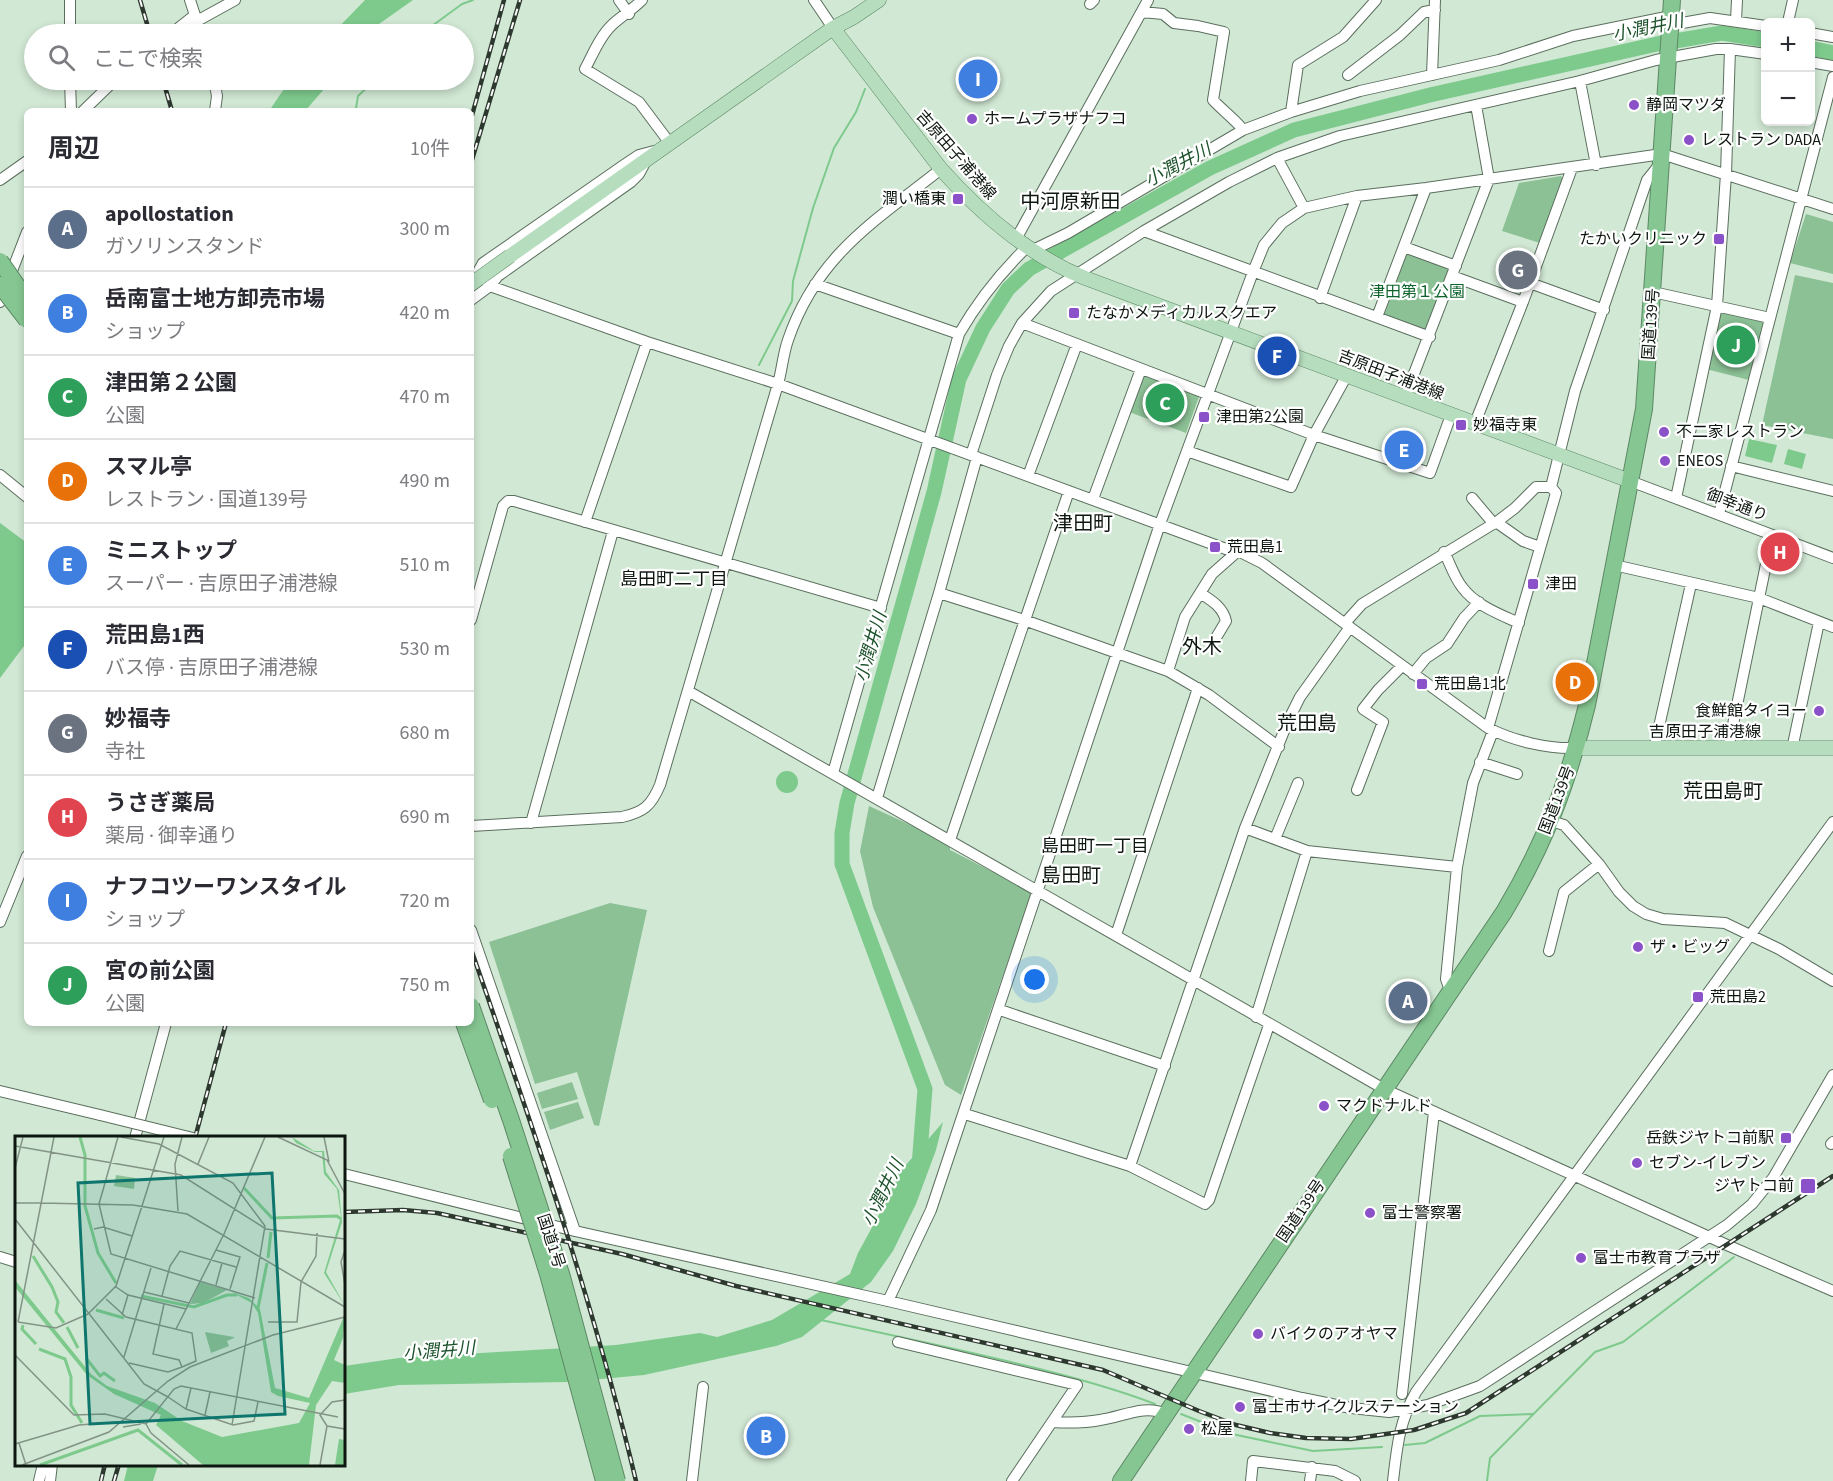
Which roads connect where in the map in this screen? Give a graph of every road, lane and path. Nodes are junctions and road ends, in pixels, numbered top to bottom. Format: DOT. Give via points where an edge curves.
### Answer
graph roads {
  1 [pos="70,0"];
  2 [pos="190,0"];
  3 [pos="235,0"];
  4 [pos="620,0"];
  5 [pos="642,0"];
  6 [pos="814,0"];
  7 [pos="866,0"];
  8 [pos="879,0"];
  9 [pos="1148,0"];
  10 [pos="1376,0"];
  11 [pos="1737,0"];
  12 [pos="1793,0"];
  13 [pos="1435,5"];
  14 [pos="1142,12"];
  15 [pos="629,14"];
  16 [pos="196,18"];
  17 [pos="1671,18"];
  18 [pos="1789,18"];
  19 [pos="1736,21"];
  20 [pos="70,24"];
  21 [pos="187,24"];
  22 [pos="198,24"];
  23 [pos="1761,25"];
  24 [pos="833,28"];
  25 [pos="1815,34"];
  26 [pos="1833,37"];
  27 [pos="1730,49"];
  28 [pos="1761,53"];
  29 [pos="1669,57"];
  30 [pos="1815,63"];
  31 [pos="1833,66"];
  32 [pos="1348,75"];
  33 [pos="1432,75"];
  34 [pos="1833,77"];
  35 [pos="1580,81"];
  36 [pos="70,90"];
  37 [pos="104,90"];
  38 [pos="216,90"];
  39 [pos="1476,105"];
  40 [pos="70,108"];
  41 [pos="85,108"];
  42 [pos="215,108"];
  43 [pos="1291,112"];
  44 [pos="1243,130"];
  45 [pos="664,146"];
  46 [pos="1277,158"];
  47 [pos="1662,158"];
  48 [pos="647,159"];
  49 [pos="24,163"];
  50 [pos="1596,165"];
  51 [pos="1572,168"];
  52 [pos="941,169"];
  53 [pos="1726,174"];
  54 [pos="1489,178"];
  55 [pos="0,180"];
  56 [pos="1426,188"];
  57 [pos="1357,196"];
  58 [pos="1800,198"];
  59 [pos="1304,208"];
  60 [pos="1833,209"];
  61 [pos="1144,231"];
  62 [pos="24,240"];
  63 [pos="1028,247"];
  64 [pos="1404,247"];
  65 [pos="0,261"];
  66 [pos="1454,271"];
  67 [pos="1253,272"];
  68 [pos="1075,273"];
  69 [pos="474,282"];
  70 [pos="815,284"];
  71 [pos="1530,284"];
  72 [pos="0,285"];
  73 [pos="490,286"];
  74 [pos="1653,292"];
  75 [pos="24,296"];
  76 [pos="474,298"];
  77 [pos="1320,298"];
  78 [pos="0,302"];
  79 [pos="1523,302"];
  80 [pos="1717,306"];
  81 [pos="1604,310"];
  82 [pos="24,316"];
  83 [pos="1377,317"];
  84 [pos="1770,318"];
  85 [pos="1022,323"];
  86 [pos="1230,332"];
  87 [pos="959,334"];
  88 [pos="1430,337"];
  89 [pos="647,342"];
  90 [pos="1077,344"];
  91 [pos="1141,369"];
  92 [pos="1347,375"];
  93 [pos="778,384"];
  94 [pos="1206,394"];
  95 [pos="1405,397"];
  96 [pos="1451,415"];
  97 [pos="1475,423"];
  98 [pos="1314,435"];
  99 [pos="930,440"];
  100 [pos="1186,451"];
  101 [pos="1560,455"];
  102 [pos="974,456"];
  103 [pos="1731,466"];
  104 [pos="0,475"];
  105 [pos="1028,476"];
  106 [pos="1630,481"];
  107 [pos="1551,487"];
  108 [pos="1069,491"];
  109 [pos="1833,491"];
  110 [pos="24,495"];
  111 [pos="1472,498"];
  112 [pos="1676,498"];
  113 [pos="1094,500"];
  114 [pos="1719,514"];
  115 [pos="585,522"];
  116 [pos="1495,523"];
  117 [pos="1160,524"];
  118 [pos="614,531"];
  119 [pos="1772,535"];
  120 [pos="1540,547"];
  121 [pos="1238,551"];
  122 [pos="1444,552"];
  123 [pos="1833,558"];
  124 [pos="724,564"];
  125 [pos="1614,565"];
  126 [pos="1691,584"];
  127 [pos="939,593"];
  128 [pos="1200,593"];
  129 [pos="1759,598"];
  130 [pos="1479,602"];
  131 [pos="881,608"];
  132 [pos="474,610"];
  133 [pos="1024,620"];
  134 [pos="1519,622"];
  135 [pos="1819,622"];
  136 [pos="1347,625"];
  137 [pos="1833,627"];
  138 [pos="1216,636"];
  139 [pos="1116,654"];
  140 [pos="1402,666"];
  141 [pos="1168,671"];
  142 [pos="1413,674"];
  143 [pos="1198,688"];
  144 [pos="688,691"];
  145 [pos="1491,729"];
  146 [pos="1279,747"];
  147 [pos="1576,748"];
  148 [pos="1833,748"];
  149 [pos="1654,749"];
  150 [pos="1728,749"];
  151 [pos="1792,749"];
  152 [pos="1480,762"];
  153 [pos="1517,774"];
  154 [pos="836,776"];
  155 [pos="1298,783"];
  156 [pos="1357,790"];
  157 [pos="874,797"];
  158 [pos="1551,821"];
  159 [pos="1833,822"];
  160 [pos="531,823"];
  161 [pos="474,826"];
  162 [pos="1245,828"];
  163 [pos="1275,839"];
  164 [pos="950,840"];
  165 [pos="1306,851"];
  166 [pos="1599,864"];
  167 [pos="1457,867"];
  168 [pos="24,874"];
  169 [pos="1037,890"];
  170 [pos="0,922"];
  171 [pos="1750,934"];
  172 [pos="1116,935"];
  173 [pos="474,939"];
  174 [pos="1548,951"];
  175 [pos="1193,979"];
  176 [pos="1833,981"];
  177 [pos="1451,993"];
  178 [pos="1000,1010"];
  179 [pos="474,1015"];
  180 [pos="1256,1017"];
  181 [pos="1269,1024"];
  182 [pos="165,1026"];
  183 [pos="465,1026"];
  184 [pos="1165,1066"];
  185 [pos="1833,1075"];
  186 [pos="1384,1089"];
  187 [pos="0,1091"];
  188 [pos="1434,1112"];
  189 [pos="965,1114"];
  190 [pos="135,1136"];
  191 [pos="189,1136"];
  192 [pos="1130,1166"];
  193 [pos="345,1174"];
  194 [pos="1573,1174"];
  195 [pos="575,1231"];
  196 [pos="1708,1236"];
  197 [pos="0,1257"];
  198 [pos="15,1262"];
  199 [pos="1833,1290"];
  200 [pos="888,1300"];
  201 [pos="898,1342"];
  202 [pos="1193,1373"];
  203 [pos="703,1388"];
  204 [pos="1402,1394"];
  205 [pos="1406,1409"];
  206 [pos="1165,1414"];
  207 [pos="1052,1422"];
  208 [pos="43,1466"];
  209 [pos="52,1466"];
  210 [pos="1312,1467"];
  211 [pos="39,1481"];
  212 [pos="50,1481"];
  213 [pos="604,1481"];
  214 [pos="617,1481"];
  215 [pos="692,1481"];
  216 [pos="1012,1481"];
  217 [pos="1121,1481"];
  218 [pos="1251,1481"];
  219 [pos="1310,1481"];
  220 [pos="1355,1481"];
  221 [pos="1393,1481"];
  1 -- 20 [label="street"];
  2 -- 16 [label="street"];
  3 -- 16 [label="street"];
  4 -- 15 [label="street"];
  5 -- 15 [label="street"];
  6 -- 24 [label="street"];
  7 -- 24 [label="main road"];
  8 -- 24 [label="main road"];
  9 -- 14 [label="street"];
  10 -- 43 [label="street" via="1343,36 1298,65"];
  11 -- 19 [label="street"];
  12 -- 18 [label="street"];
  13 -- 32 [label="street"];
  13 -- 33 [label="street"];
  14 -- 44 [label="street" via="1163,14 1174,23 1224,32 1213,100"];
  14 -- 63 [label="street"];
  15 -- 45 [label="street" via="612,25 585,69 639,102"];
  16 -- 21 [label="street"];
  16 -- 22 [label="street"];
  17 -- 19 [label="street"];
  17 -- 29 [label="highway, 国道139号"];
  17 -- 33 [label="street" via="1573,36 1499,60"];
  19 -- 23 [label="street"];
  24 -- 45 [label="main road"];
  24 -- 52 [label="main road, 吉原田子浦港線"];
  25 -- 26 [label="street"];
  27 -- 28 [label="street"];
  27 -- 29 [label="street"];
  27 -- 53 [label="street"];
  29 -- 35 [label="street"];
  29 -- 47 [label="highway, 国道139号"];
  30 -- 31 [label="street"];
  33 -- 43 [label="street"];
  34 -- 58 [label="street"];
  35 -- 39 [label="street"];
  35 -- 50 [label="street"];
  36 -- 40 [label="street"];
  37 -- 41 [label="street"];
  38 -- 42 [label="street"];
  39 -- 46 [label="street" via="1340,136"];
  39 -- 54 [label="street"];
  43 -- 44 [label="street"];
  44 -- 63 [label="street" via="1068,233"];
  45 -- 48 [label="main road"];
  45 -- 73 [label="street" via="639,155 483,263 479,270"];
  46 -- 59 [label="street"];
  46 -- 61 [label="street"];
  47 -- 50 [label="street"];
  47 -- 53 [label="street"];
  47 -- 74 [label="highway, 国道139号"];
  47 -- 81 [label="street" via="1647,180"];
  48 -- 69 [label="main road, bridge"];
  48 -- 73 [label="street" via="630,182 498,276"];
  49 -- 55 [label="street"];
  50 -- 51 [label="street"];
  51 -- 54 [label="street"];
  51 -- 71 [label="street"];
  52 -- 63 [label="main road, 吉原田子浦港線" via="983,213"];
  52 -- 70 [label="street" via="855,236"];
  53 -- 58 [label="street"];
  53 -- 80 [label="street"];
  54 -- 56 [label="street"];
  54 -- 66 [label="street"];
  56 -- 57 [label="street"];
  56 -- 64 [label="street"];
  57 -- 59 [label="street"];
  57 -- 77 [label="street"];
  58 -- 60 [label="street"];
  58 -- 84 [label="street"];
  59 -- 67 [label="street" via="1282,223 1264,245"];
  61 -- 67 [label="street"];
  61 -- 68 [label="street"];
  62 -- 78 [label="street"];
  63 -- 68 [label="main road, 吉原田子浦港線"];
  63 -- 87 [label="street" via="1001,272"];
  64 -- 66 [label="street"];
  64 -- 83 [label="street"];
  65 -- 75 [label="highway, bridge"];
  66 -- 79 [label="street"];
  66 -- 88 [label="street"];
  67 -- 77 [label="street"];
  67 -- 86 [label="street"];
  68 -- 85 [label="street" via="1051,291"];
  68 -- 86 [label="main road, 吉原田子浦港線"];
  70 -- 87 [label="street"];
  70 -- 93 [label="street" via="788,342"];
  71 -- 79 [label="street"];
  71 -- 81 [label="street"];
  72 -- 82 [label="highway, bridge"];
  73 -- 76 [label="street"];
  73 -- 89 [label="street"];
  74 -- 80 [label="street"];
  74 -- 106 [label="highway, 国道139号" via="1644,409"];
  77 -- 83 [label="street"];
  79 -- 97 [label="street"];
  80 -- 84 [label="street"];
  80 -- 112 [label="street"];
  81 -- 101 [label="street" via="1575,391"];
  83 -- 88 [label="street"];
  84 -- 103 [label="street"];
  85 -- 90 [label="street"];
  85 -- 102 [label="street" via="997,375"];
  86 -- 92 [label="main road, 吉原田子浦港線"];
  86 -- 94 [label="street"];
  87 -- 99 [label="street"];
  88 -- 95 [label="street"];
  89 -- 93 [label="street"];
  89 -- 115 [label="street"];
  90 -- 91 [label="street"];
  90 -- 105 [label="street"];
  91 -- 94 [label="street"];
  91 -- 113 [label="street"];
  92 -- 95 [label="main road, 吉原田子浦港線"];
  92 -- 98 [label="street"];
  93 -- 99 [label="street"];
  93 -- 124 [label="street"];
  94 -- 98 [label="street"];
  94 -- 100 [label="street"];
  95 -- 96 [label="main road, 吉原田子浦港線"];
  96 -- 97 [label="main road, 吉原田子浦港線"];
  96 -- 98 [label="street" via="1430,473"];
  97 -- 101 [label="main road, 吉原田子浦港線"];
  98 -- 100 [label="street" via="1291,487"];
  99 -- 102 [label="street"];
  99 -- 131 [label="street"];
  100 -- 117 [label="street"];
  101 -- 106 [label="main road, 吉原田子浦港線"];
  101 -- 107 [label="street"];
  102 -- 105 [label="street"];
  102 -- 127 [label="street"];
  103 -- 109 [label="street"];
  103 -- 114 [label="street"];
  104 -- 110 [label="street"];
  105 -- 108 [label="street"];
  106 -- 112 [label="street, 御幸通り"];
  106 -- 125 [label="highway, 国道139号"];
  107 -- 116 [label="street" via="1536,487"];
  107 -- 120 [label="street" via="1556,493"];
  108 -- 113 [label="street"];
  108 -- 133 [label="street"];
  111 -- 116 [label="street"];
  112 -- 114 [label="street, 御幸通り"];
  113 -- 117 [label="street"];
  114 -- 119 [label="street, 御幸通り"];
  115 -- 118 [label="street"];
  115 -- 132 [label="street" via="508,501"];
  116 -- 120 [label="street"];
  116 -- 122 [label="street"];
  117 -- 121 [label="street"];
  117 -- 139 [label="street"];
  118 -- 124 [label="street"];
  118 -- 160 [label="street"];
  119 -- 123 [label="street, 御幸通り"];
  119 -- 129 [label="street"];
  120 -- 134 [label="street"];
  121 -- 128 [label="street" via="1212,574"];
  121 -- 136 [label="street" via="1262,563"];
  122 -- 130 [label="street" via="1462,587"];
  122 -- 136 [label="street" via="1362,604"];
  124 -- 131 [label="street"];
  124 -- 144 [label="street"];
  125 -- 126 [label="street"];
  125 -- 147 [label="highway, 国道139号"];
  126 -- 129 [label="street"];
  126 -- 149 [label="street"];
  127 -- 133 [label="street"];
  127 -- 157 [label="street"];
  128 -- 138 [label="street" via="1225,615 1226,621"];
  128 -- 141 [label="street" via="1185,617"];
  129 -- 135 [label="street"];
  129 -- 150 [label="street"];
  130 -- 134 [label="street"];
  130 -- 142 [label="street" via="1447,644 1426,658"];
  131 -- 154 [label="street"];
  133 -- 139 [label="street"];
  133 -- 164 [label="street"];
  134 -- 145 [label="street"];
  135 -- 137 [label="street"];
  135 -- 151 [label="street"];
  136 -- 140 [label="street"];
  136 -- 146 [label="street" via="1300,697"];
  139 -- 141 [label="street"];
  139 -- 169 [label="street"];
  140 -- 142 [label="street"];
  140 -- 156 [label="street" via="1364,709 1383,722"];
  141 -- 143 [label="street"];
  142 -- 145 [label="street"];
  143 -- 146 [label="street"];
  143 -- 172 [label="street"];
  144 -- 154 [label="street"];
  144 -- 160 [label="street" via="660,785 645,809 622,817"];
  145 -- 147 [label="street" via="1525,741"];
  145 -- 152 [label="street"];
  146 -- 162 [label="street"];
  147 -- 149 [label="main road, 吉原田子浦港線"];
  147 -- 158 [label="highway, 国道139号"];
  148 -- 151 [label="main road, 吉原田子浦港線"];
  149 -- 150 [label="main road, 吉原田子浦港線"];
  150 -- 151 [label="main road, 吉原田子浦港線"];
  152 -- 153 [label="street"];
  152 -- 167 [label="street"];
  154 -- 157 [label="street"];
  155 -- 163 [label="street"];
  157 -- 164 [label="street"];
  158 -- 166 [label="street" via="1564,825"];
  158 -- 177 [label="highway, 国道139号" via="1524,878"];
  159 -- 171 [label="street"];
  160 -- 161 [label="street"];
  162 -- 163 [label="street"];
  162 -- 175 [label="street"];
  163 -- 165 [label="street"];
  164 -- 169 [label="street"];
  165 -- 167 [label="street"];
  165 -- 180 [label="street"];
  166 -- 171 [label="street" via="1619,892 1646,914 1663,919 1725,923"];
  166 -- 174 [label="street" via="1564,892"];
  167 -- 177 [label="street" via="1446,979"];
  168 -- 170 [label="street"];
  169 -- 172 [label="street"];
  169 -- 178 [label="street"];
  171 -- 176 [label="street"];
  171 -- 194 [label="street"];
  172 -- 175 [label="street"];
  173 -- 195 [label="street"];
  175 -- 180 [label="street"];
  175 -- 184 [label="street"];
  177 -- 186 [label="highway, 国道139号"];
  178 -- 184 [label="street"];
  178 -- 189 [label="street"];
  179 -- 214 [label="highway, 国道1号, bridge" via="562,1277"];
  180 -- 181 [label="street"];
  181 -- 186 [label="street"];
  181 -- 192 [label="street" via="1209,1200 1205,1204"];
  182 -- 190 [label="street"];
  183 -- 213 [label="highway, 国道1号, bridge" via="548,1274"];
  184 -- 192 [label="street"];
  185 -- 196 [label="street" via="1773,1178 1752,1204"];
  186 -- 188 [label="street"];
  186 -- 202 [label="highway, 国道139号"];
  187 -- 191 [label="street, bridge"];
  188 -- 194 [label="street"];
  188 -- 204 [label="street"];
  189 -- 192 [label="street"];
  189 -- 200 [label="street" via="931,1210"];
  193 -- 195 [label="street"];
  194 -- 196 [label="street"];
  194 -- 205 [label="street"];
  195 -- 200 [label="street"];
  196 -- 199 [label="street"];
  196 -- 205 [label="street" via="1480,1386"];
  197 -- 198 [label="street"];
  200 -- 202 [label="street"];
  201 -- 207 [label="street" via="1077,1385"];
  202 -- 205 [label="street" via="1351,1408 1389,1412"];
  202 -- 206 [label="highway, 国道139号"];
  203 -- 215 [label="street"];
  205 -- 221 [label="street"];
  206 -- 207 [label="street" via="1151,1410 1076,1423"];
  206 -- 217 [label="highway, 国道139号"];
  207 -- 216 [label="street"];
  208 -- 211 [label="street"];
  209 -- 212 [label="street"];
  210 -- 218 [label="street" via="1253,1461"];
  210 -- 219 [label="street"];
  210 -- 220 [label="street" via="1335,1471"];
}
